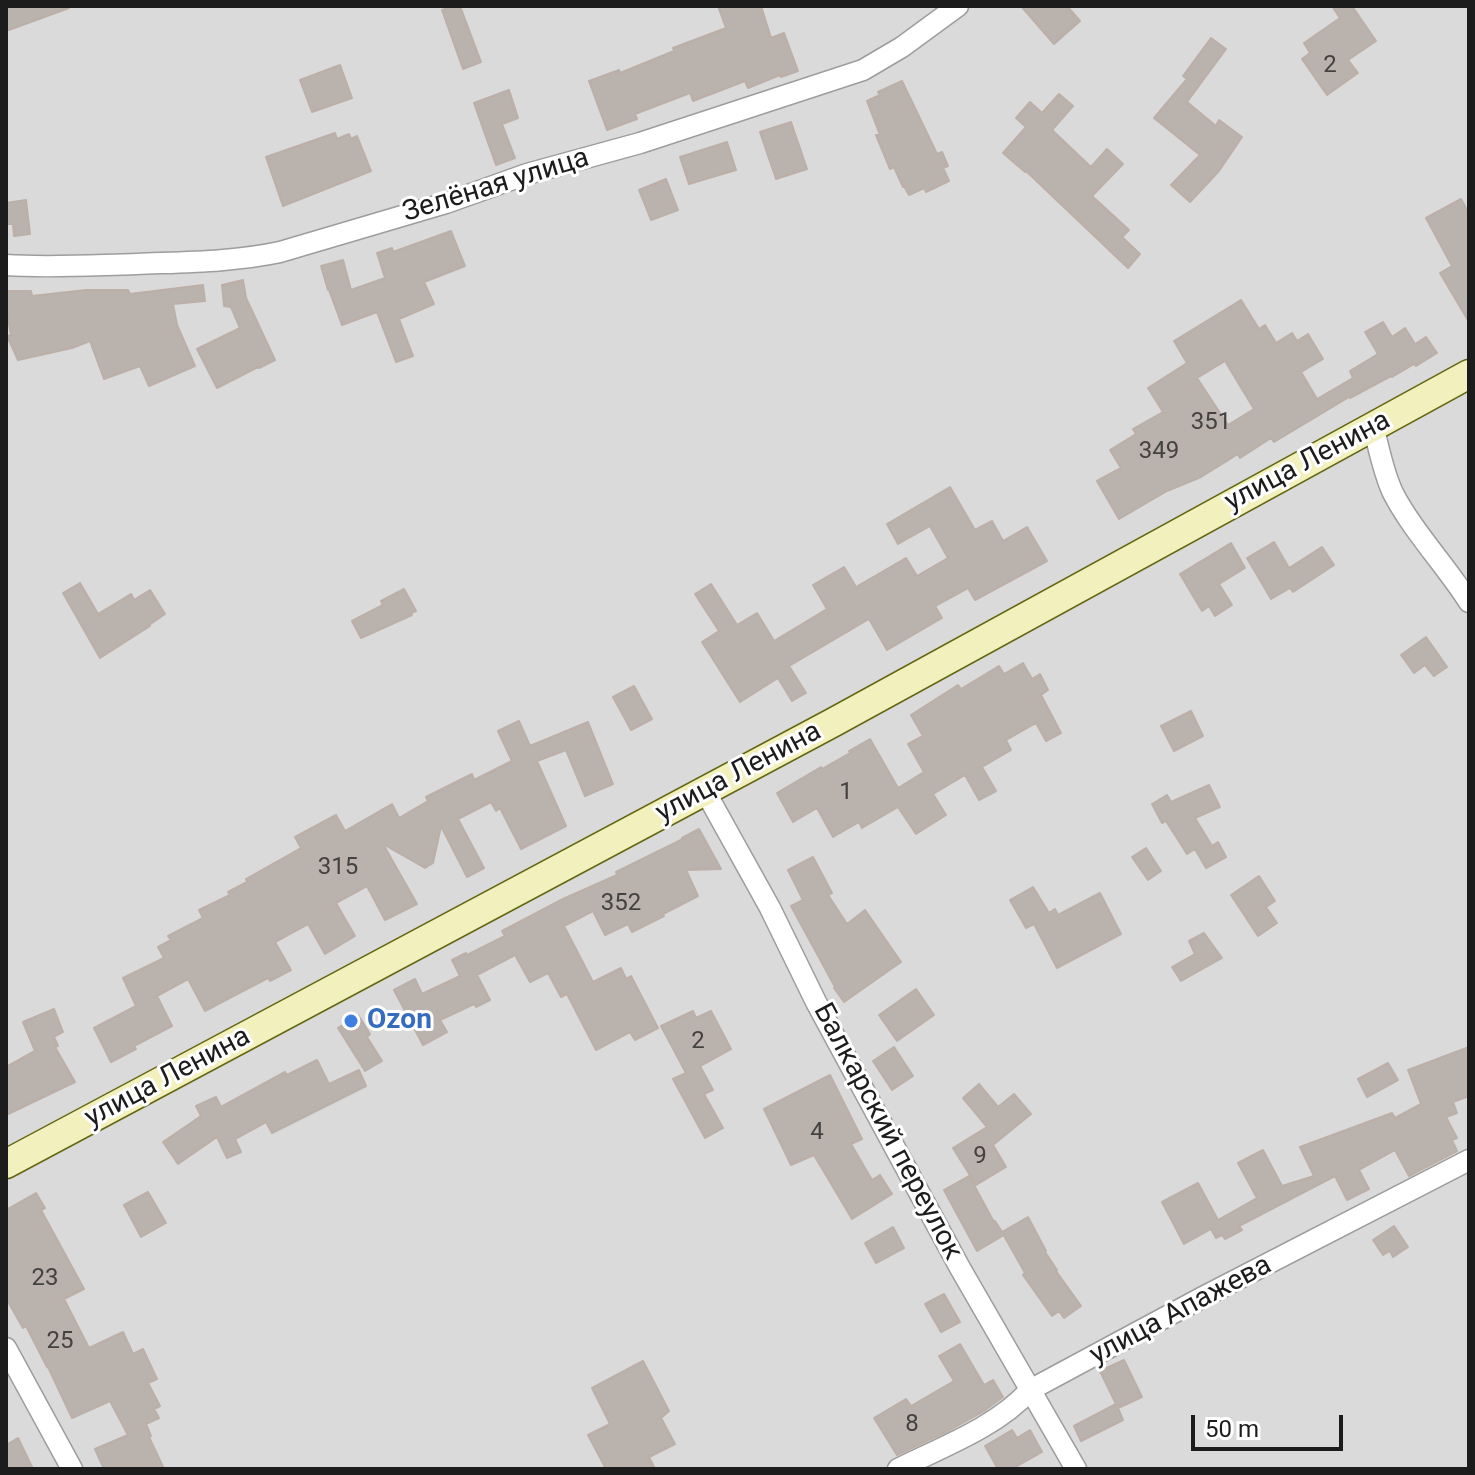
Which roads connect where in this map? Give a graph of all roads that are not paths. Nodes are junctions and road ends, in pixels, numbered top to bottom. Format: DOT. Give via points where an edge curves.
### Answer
graph roads {
  1 [pos="958,6"];
  2 [pos="6,265"];
  3 [pos="1469,374"];
  4 [pos="1373,426"];
  5 [pos="1469,602"];
  6 [pos="705,791"];
  7 [pos="1469,1160"];
  8 [pos="6,1164"];
  9 [pos="6,1348"];
  10 [pos="1030,1390"];
  11 [pos="72,1469"];
  12 [pos="898,1469"];
  13 [pos="1076,1469"];
  1 -- 2 [label="street, Зелёная улица" via="863,70 280,252 218,261"];
  3 -- 4 [label="street, улица Ленина"];
  4 -- 5 [label="street" via="1393,492"];
  4 -- 6 [label="street, улица Ленина"];
  6 -- 8 [label="street, улица Ленина"];
  6 -- 10 [label="street, Балкарский переулок"];
  7 -- 10 [label="street, улица Апажева"];
  9 -- 11 [label="street"];
  10 -- 12 [label="street, улица Апажева" via="998,1419"];
  10 -- 13 [label="street, Балкарский переулок"];
}
